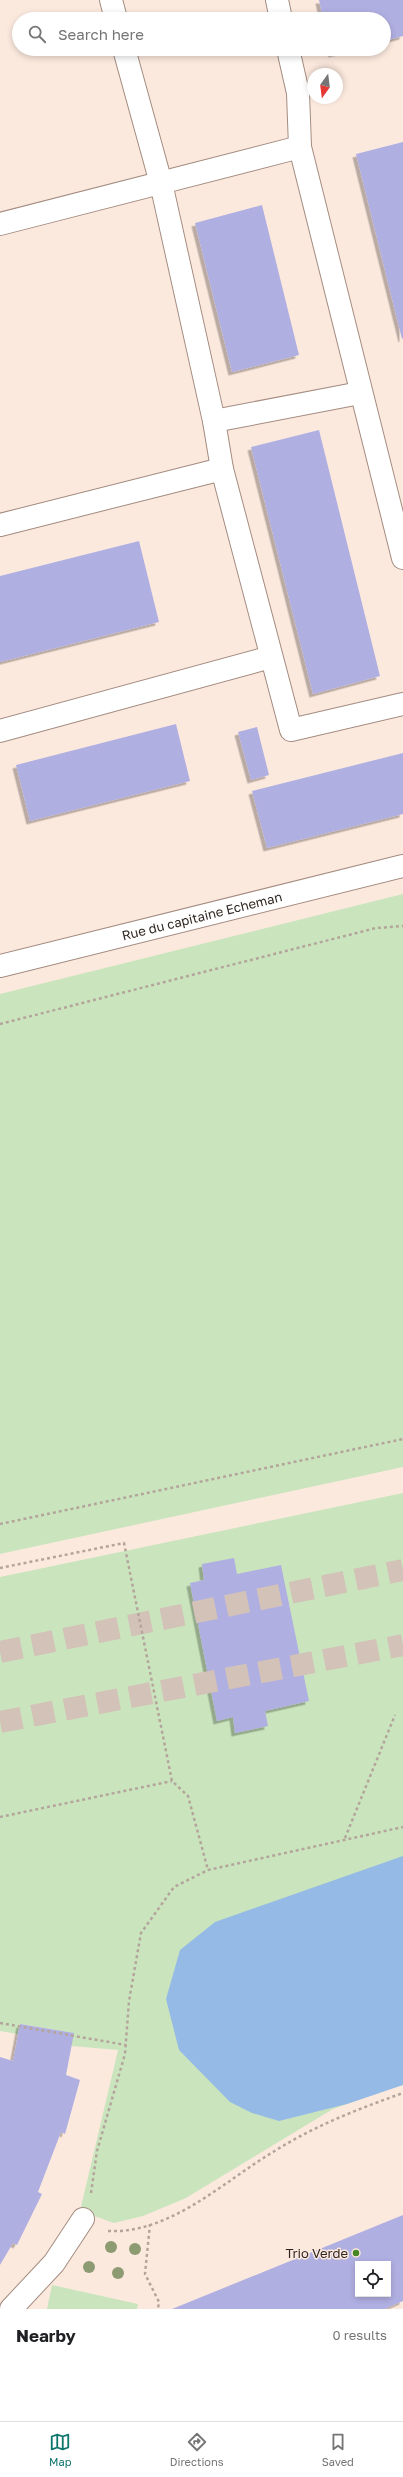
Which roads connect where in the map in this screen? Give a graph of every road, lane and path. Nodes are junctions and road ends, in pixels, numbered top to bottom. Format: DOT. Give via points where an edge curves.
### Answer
graph roads {
  1 [pos="111,0"];
  2 [pos="277,0"];
  3 [pos="114,12"];
  4 [pos="280,12"];
  5 [pos="126,56"];
  6 [pos="290,56"];
  7 [pos="300,147"];
  8 [pos="161,183"];
  9 [pos="0,224"];
  10 [pos="360,393"];
  11 [pos="214,421"];
  12 [pos="222,469"];
  13 [pos="0,526"];
  14 [pos="403,558"];
  15 [pos="271,657"];
  16 [pos="403,704"];
  17 [pos="0,731"];
  18 [pos="403,866"];
  19 [pos="403,926"];
  20 [pos="0,966"];
  21 [pos="0,1024"];
  22 [pos="403,1439"];
  23 [pos="0,1524"];
  24 [pos="0,1568"];
  25 [pos="395,1715"];
  26 [pos="172,1781"];
  27 [pos="0,1817"];
  28 [pos="403,1828"];
  29 [pos="345,1839"];
  30 [pos="208,1870"];
  31 [pos="0,2023"];
  32 [pos="126,2045"];
  33 [pos="403,2093"];
  34 [pos="150,2224"];
  35 [pos="79,2225"];
  36 [pos="11,2309"];
  37 [pos="158,2309"];
  1 -- 3 [label="street"];
  2 -- 4 [label="street"];
  5 -- 8 [label="street"];
  6 -- 7 [label="street" via="298,93"];
  7 -- 8 [label="street"];
  7 -- 10 [label="street"];
  8 -- 9 [label="street"];
  8 -- 11 [label="street"];
  10 -- 11 [label="street"];
  10 -- 14 [label="street"];
  11 -- 12 [label="street"];
  12 -- 13 [label="street"];
  12 -- 15 [label="street"];
  15 -- 16 [label="street" via="291,730"];
  15 -- 17 [label="street"];
  18 -- 20 [label="street, Rue du capitaine Echeman"];
  19 -- 21 [label="path" via="376,928"];
  22 -- 23 [label="path"];
  24 -- 26 [label="path" via="124,1543"];
  25 -- 29 [label="path"];
  26 -- 27 [label="path"];
  26 -- 30 [label="path" via="188,1796"];
  28 -- 29 [label="path"];
  29 -- 30 [label="path"];
  30 -- 32 [label="path" via="174,1887 141,1933 129,2001"];
  31 -- 32 [label="path"];
  32 -- 35 [label="path" via="97,2151 93,2189"];
  33 -- 34 [label="path" via="345,2113 273,2151 183,2210"];
  34 -- 35 [label="path" via="120,2232"];
  34 -- 37 [label="path" via="145,2274 159,2302"];
  35 -- 36 [label="street" via="54,2263"];
}
